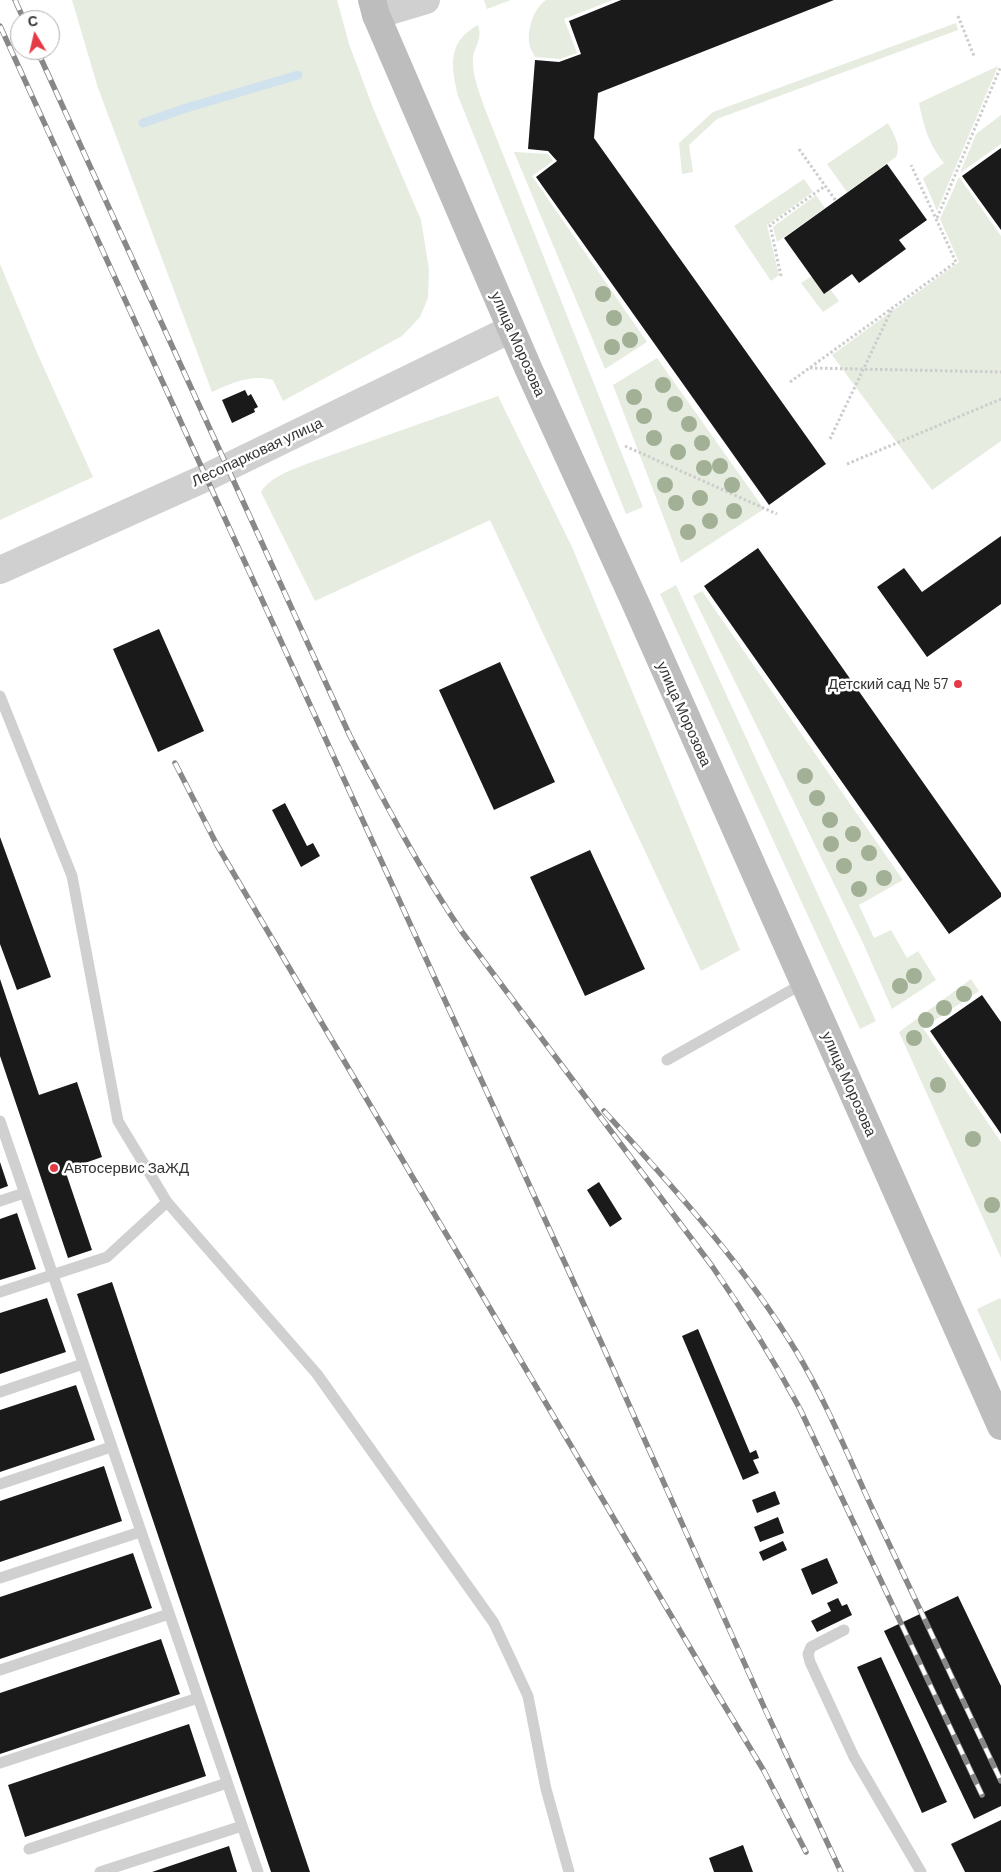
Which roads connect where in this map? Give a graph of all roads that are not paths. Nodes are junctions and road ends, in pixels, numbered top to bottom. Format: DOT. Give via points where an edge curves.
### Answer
graph roads {
  1 [pos="426,0"];
  2 [pos="374,7"];
  3 [pos="511,329"];
  4 [pos="0,570"];
  5 [pos="0,696"];
  6 [pos="804,983"];
  7 [pos="667,1060"];
  8 [pos="0,1121"];
  9 [pos="24,1193"];
  10 [pos="0,1201"];
  11 [pos="167,1202"];
  12 [pos="52,1275"];
  13 [pos="0,1292"];
  14 [pos="83,1364"];
  15 [pos="0,1392"];
  16 [pos="1001,1426"];
  17 [pos="111,1447"];
  18 [pos="0,1484"];
  19 [pos="140,1532"];
  20 [pos="0,1578"];
  21 [pos="169,1614"];
  22 [pos="844,1630"];
  23 [pos="0,1670"];
  24 [pos="198,1698"];
  25 [pos="0,1763"];
  26 [pos="227,1783"];
  27 [pos="242,1826"];
  28 [pos="28,1850"];
  29 [pos="100,1872"];
  30 [pos="258,1872"];
  31 [pos="569,1872"];
  32 [pos="921,1872"];
  1 -- 2 [label="street"];
  2 -- 3 [label="main road, улица Морозова"];
  3 -- 4 [label="street, Лесопарковая улица" via="205,478"];
  3 -- 6 [label="main road, улица Морозова"];
  5 -- 11 [label="lane" via="72,876 118,1121"];
  6 -- 7 [label="lane"];
  6 -- 16 [label="main road, улица Морозова"];
  8 -- 9 [label="lane"];
  9 -- 10 [label="lane"];
  9 -- 12 [label="lane"];
  11 -- 12 [label="lane" via="107,1257"];
  11 -- 31 [label="lane" via="317,1374 494,1623 528,1696 546,1790"];
  12 -- 13 [label="lane"];
  12 -- 14 [label="lane"];
  14 -- 15 [label="lane"];
  14 -- 17 [label="lane"];
  17 -- 18 [label="lane"];
  17 -- 19 [label="lane"];
  19 -- 20 [label="lane"];
  19 -- 21 [label="lane"];
  21 -- 23 [label="lane"];
  21 -- 24 [label="lane"];
  22 -- 32 [label="lane" via="811,1647 808,1654 810,1662 854,1757"];
  24 -- 25 [label="lane"];
  24 -- 26 [label="lane"];
  26 -- 27 [label="lane"];
  26 -- 28 [label="lane"];
  27 -- 29 [label="lane"];
  27 -- 30 [label="lane"];
}
